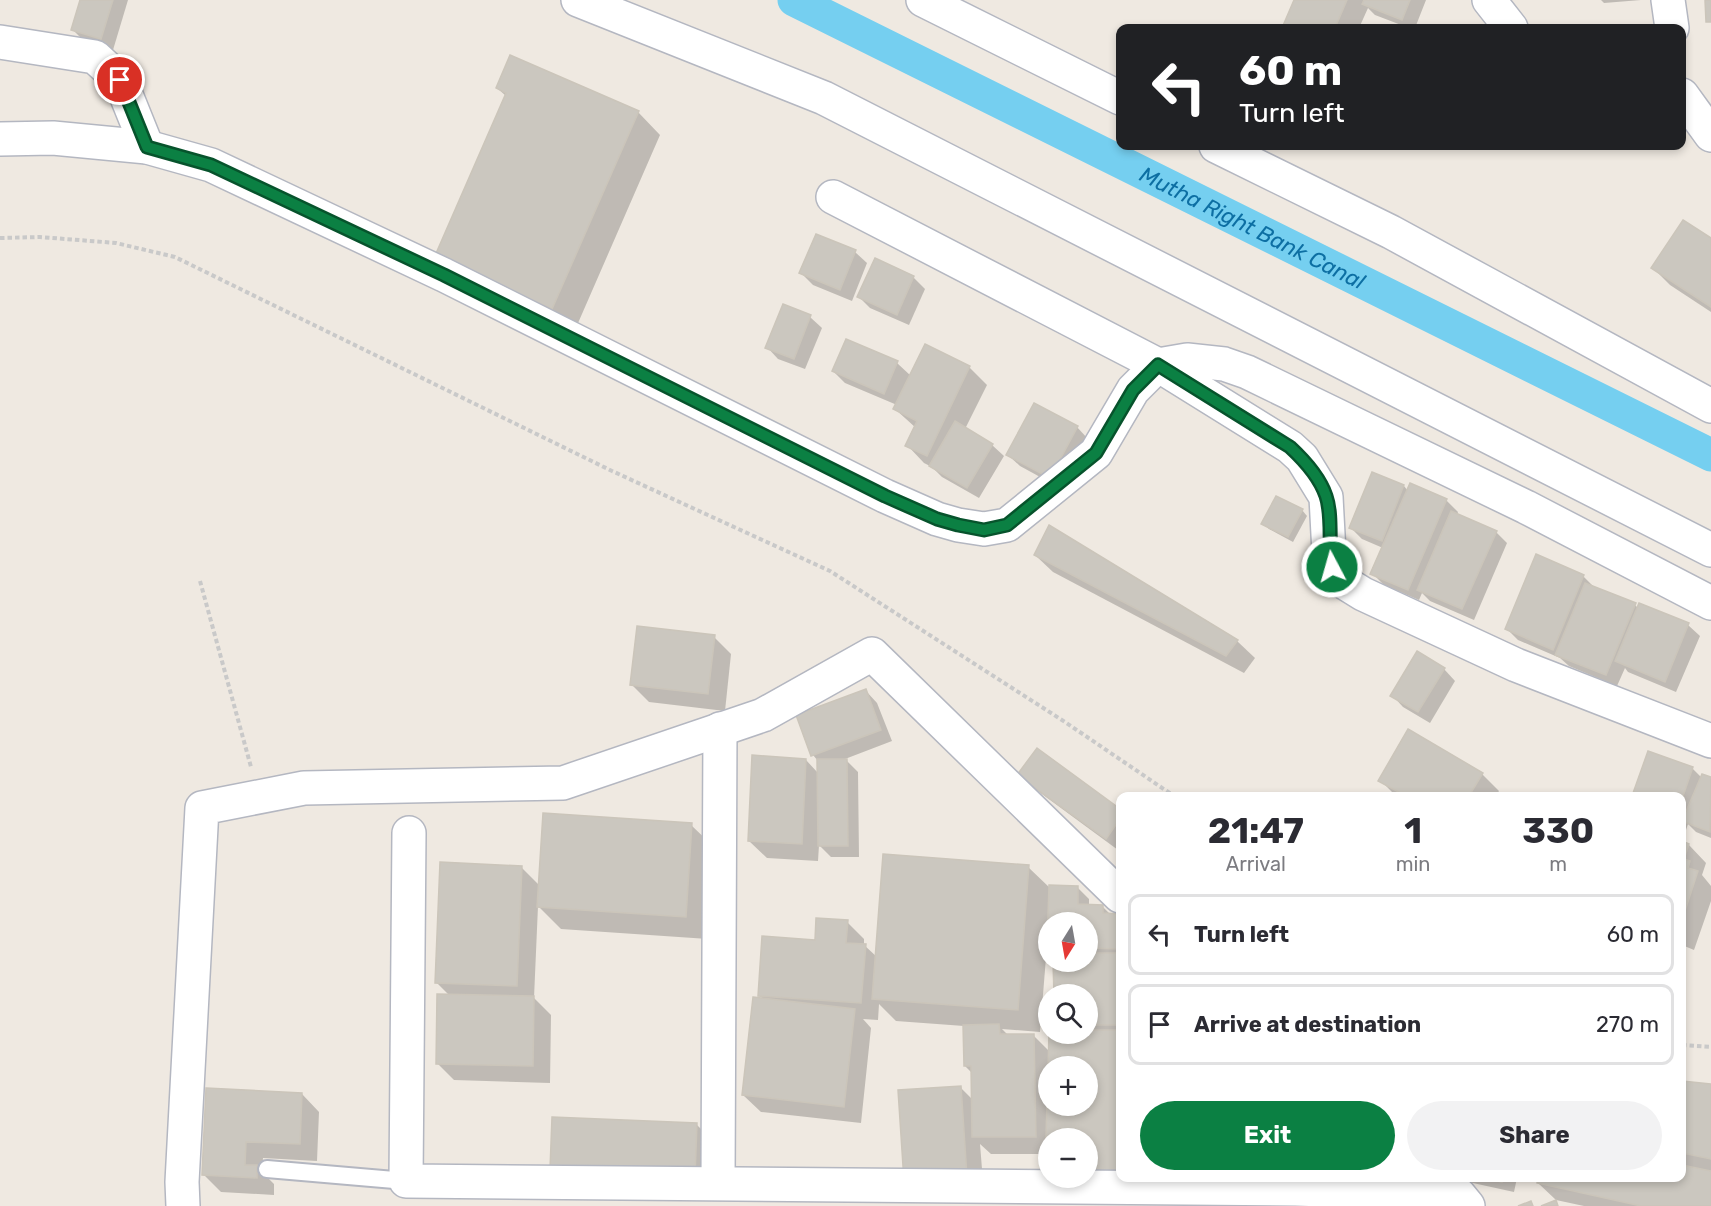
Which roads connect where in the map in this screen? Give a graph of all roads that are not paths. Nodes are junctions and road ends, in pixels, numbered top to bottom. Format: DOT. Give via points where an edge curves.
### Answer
graph roads {
  1 [pos="578,0"];
  2 [pos="923,0"];
  3 [pos="1489,0"];
  4 [pos="1668,0"];
  5 [pos="1508,24"];
  6 [pos="1671,24"];
  7 [pos="0,42"];
  8 [pos="1116,96"];
  9 [pos="1686,103"];
  10 [pos="1701,132"];
  11 [pos="0,139"];
  12 [pos="147,147"];
  13 [pos="1224,150"];
  14 [pos="833,197"];
  15 [pos="1158,365"];
  16 [pos="1711,406"];
  17 [pos="1711,550"];
  18 [pos="1711,603"];
  19 [pos="720,729"];
  20 [pos="1711,741"];
  21 [pos="409,833"];
  22 [pos="1116,892"];
  23 [pos="267,1169"];
  24 [pos="406,1180"];
  25 [pos="1149,1182"];
  26 [pos="718,1183"];
  27 [pos="1404,1185"];
  28 [pos="839,1195"];
  29 [pos="183,1206"];
  30 [pos="1468,1206"];
  1 -- 17 [label="street" via="824,98"];
  2 -- 8 [label="street"];
  3 -- 5 [label="street"];
  4 -- 6 [label="street"];
  7 -- 12 [label="street" via="95,57 120,80"];
  9 -- 10 [label="street"];
  11 -- 12 [label="street" via="52,138"];
  12 -- 15 [label="street" via="211,165 444,275 885,496 958,525 984,530 1007,525 1096,453 1133,390"];
  13 -- 16 [label="street" via="1391,232"];
  14 -- 15 [label="street"];
  15 -- 18 [label="street" via="1187,360 1224,364 1247,372 1526,507"];
  15 -- 20 [label="street" via="1302,458 1326,497 1329,553 1332,567 1342,581 1516,665"];
  19 -- 22 [label="street" via="763,715 872,654"];
  19 -- 26 [label="street"];
  19 -- 29 [label="street" via="563,783 304,788 202,808"];
  21 -- 24 [label="street"];
  23 -- 24 [label="lane"];
  24 -- 26 [label="street"];
  25 -- 27 [label="street" via="1296,1188"];
  25 -- 28 [label="street"];
  26 -- 28 [label="street"];
  27 -- 30 [label="street" via="1459,1195"];
}
